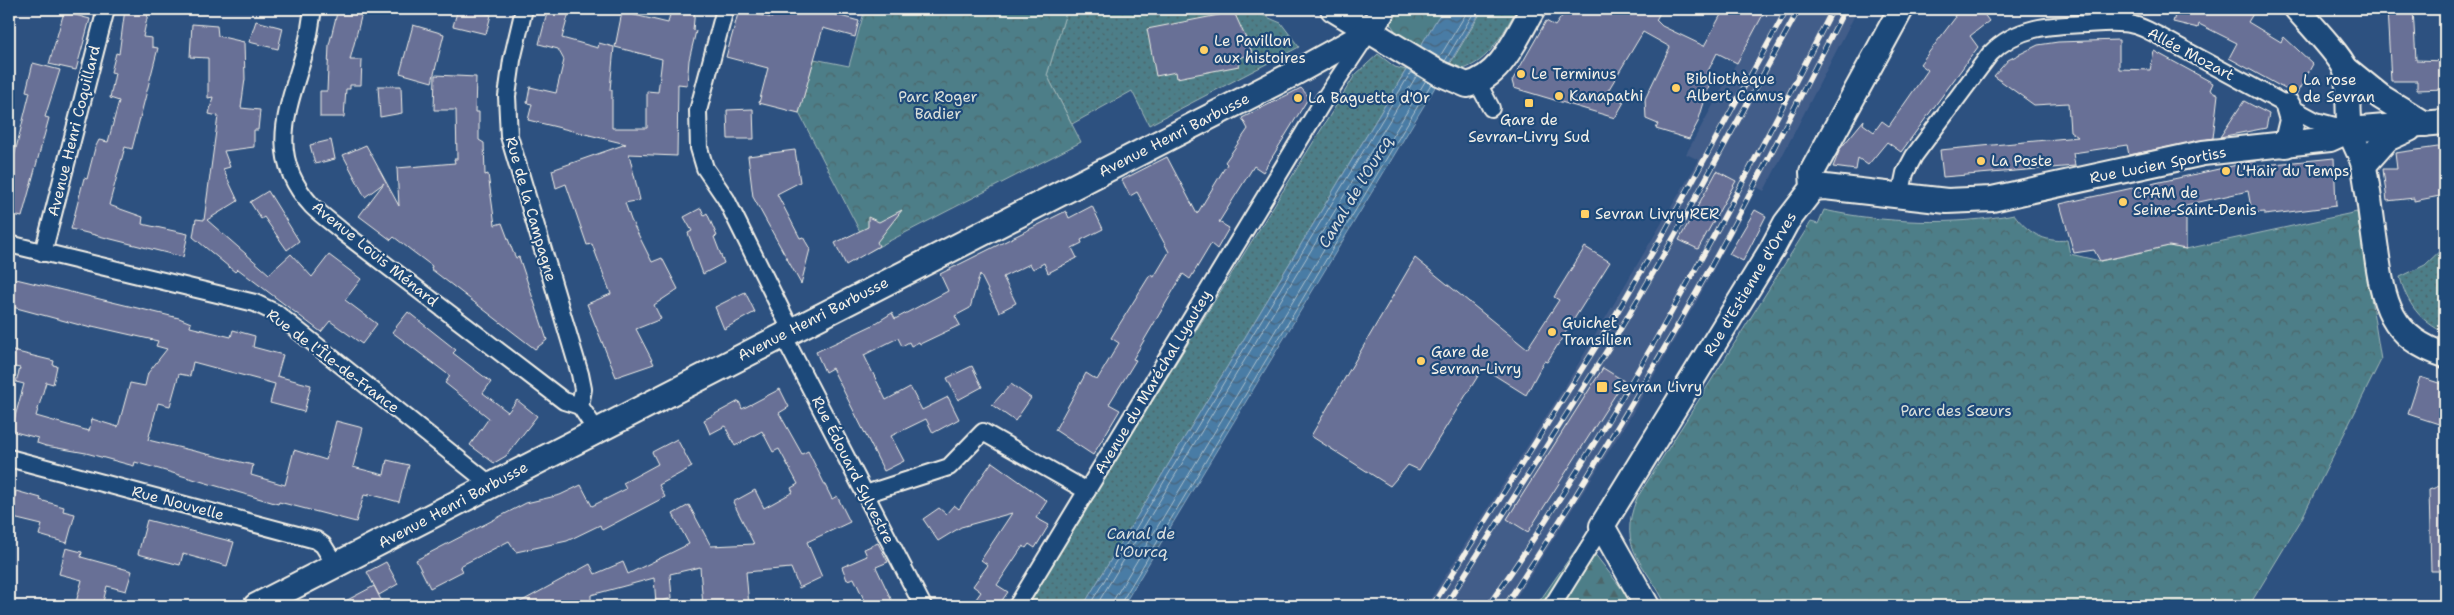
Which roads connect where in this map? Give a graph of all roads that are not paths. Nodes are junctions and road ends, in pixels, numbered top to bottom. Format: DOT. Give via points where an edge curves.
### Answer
graph roads {
  1 [pos="106,9"];
  2 [pos="313,9"];
  3 [pos="524,9"];
  4 [pos="725,9"];
  5 [pos="1333,9"];
  6 [pos="1384,9"];
  7 [pos="1533,9"];
  8 [pos="1901,9"];
  9 [pos="2297,9"];
  10 [pos="1370,32"];
  11 [pos="2345,68"];
  12 [pos="1467,82"];
  13 [pos="2288,106"];
  14 [pos="1491,108"];
  15 [pos="2435,123"];
  16 [pos="2350,130"];
  17 [pos="2286,145"];
  18 [pos="2364,165"];
  19 [pos="1813,188"];
  20 [pos="1900,197"];
  21 [pos="9,244"];
  22 [pos="43,254"];
  23 [pos="787,333"];
  24 [pos="2445,355"];
  25 [pos="580,406"];
  26 [pos="596,430"];
  27 [pos="9,458"];
  28 [pos="491,485"];
  29 [pos="1087,491"];
  30 [pos="865,494"];
  31 [pos="1602,526"];
  32 [pos="336,566"];
  33 [pos="256,606"];
  34 [pos="923,606"];
  35 [pos="1017,606"];
  36 [pos="1552,606"];
  37 [pos="1647,606"];
  1 -- 22 [label="street, Avenue Henri Coquillard"];
  2 -- 25 [label="street, Avenue Louis Ménard" via="284,126 290,171 300,189 312,206 352,239 564,402"];
  3 -- 25 [label="street, Rue de la Campagne" via="507,96 510,136 580,374 583,390"];
  4 -- 23 [label="street, Rue Édouard Sylvestre" via="700,96 699,148 705,168 726,199"];
  5 -- 10 [label="main road"];
  6 -- 10 [label="main road"];
  7 -- 12 [label="main road" via="1500,64 1488,77"];
  8 -- 19 [label="main road, Rue d'Estienne d'Orves" via="1812,172"];
  9 -- 11 [label="main road"];
  10 -- 12 [label="main road"];
  10 -- 23 [label="main road, Avenue Henri Barbusse"];
  10 -- 29 [label="street, Avenue du Maréchal Lyautey" via="1325,98"];
  11 -- 15 [label="main road" via="2381,97"];
  11 -- 16 [label="main road"];
  12 -- 14 [label="street"];
  13 -- 16 [label="street, Allée Mozart" via="2316,121"];
  13 -- 17 [label="main road" via="2292,120"];
  13 -- 20 [label="street, Allée Mozart" via="2135,25 2111,23 2036,28 2010,38 1990,54 1914,156"];
  15 -- 16 [label="main road, Rue Lucien Sportiss"];
  15 -- 18 [label="main road" via="2387,138"];
  16 -- 17 [label="main road, Rue Lucien Sportiss" via="2330,140"];
  16 -- 18 [label="main road"];
  17 -- 20 [label="main road, Rue Lucien Sportiss" via="2203,153 1992,199 1947,201"];
  18 -- 24 [label="main road" via="2378,270 2388,310 2415,342"];
  19 -- 20 [label="main road, Rue Lucien Sportiss"];
  19 -- 31 [label="main road, Rue d'Estienne d'Orves" via="1786,224"];
  21 -- 22 [label="street, Rue de l'Île-de-France"];
  22 -- 28 [label="street, Rue de l'Île-de-France" via="255,304 276,313"];
  23 -- 26 [label="main road, Avenue Henri Barbusse"];
  23 -- 30 [label="street, Rue Édouard Sylvestre"];
  25 -- 26 [label="street"];
  26 -- 28 [label="main road, Avenue Henri Barbusse"];
  27 -- 32 [label="street, Rue Nouvelle" via="316,540"];
  28 -- 32 [label="main road, Avenue Henri Barbusse"];
  29 -- 30 [label="street" via="983,432 949,467"];
  29 -- 35 [label="street, Avenue du Maréchal Lyautey"];
  30 -- 34 [label="street, Rue Édouard Sylvestre"];
  31 -- 36 [label="street, Rue d'Estienne d'Orves"];
  31 -- 37 [label="main road"];
  32 -- 33 [label="main road, Avenue Henri Barbusse"];
}
